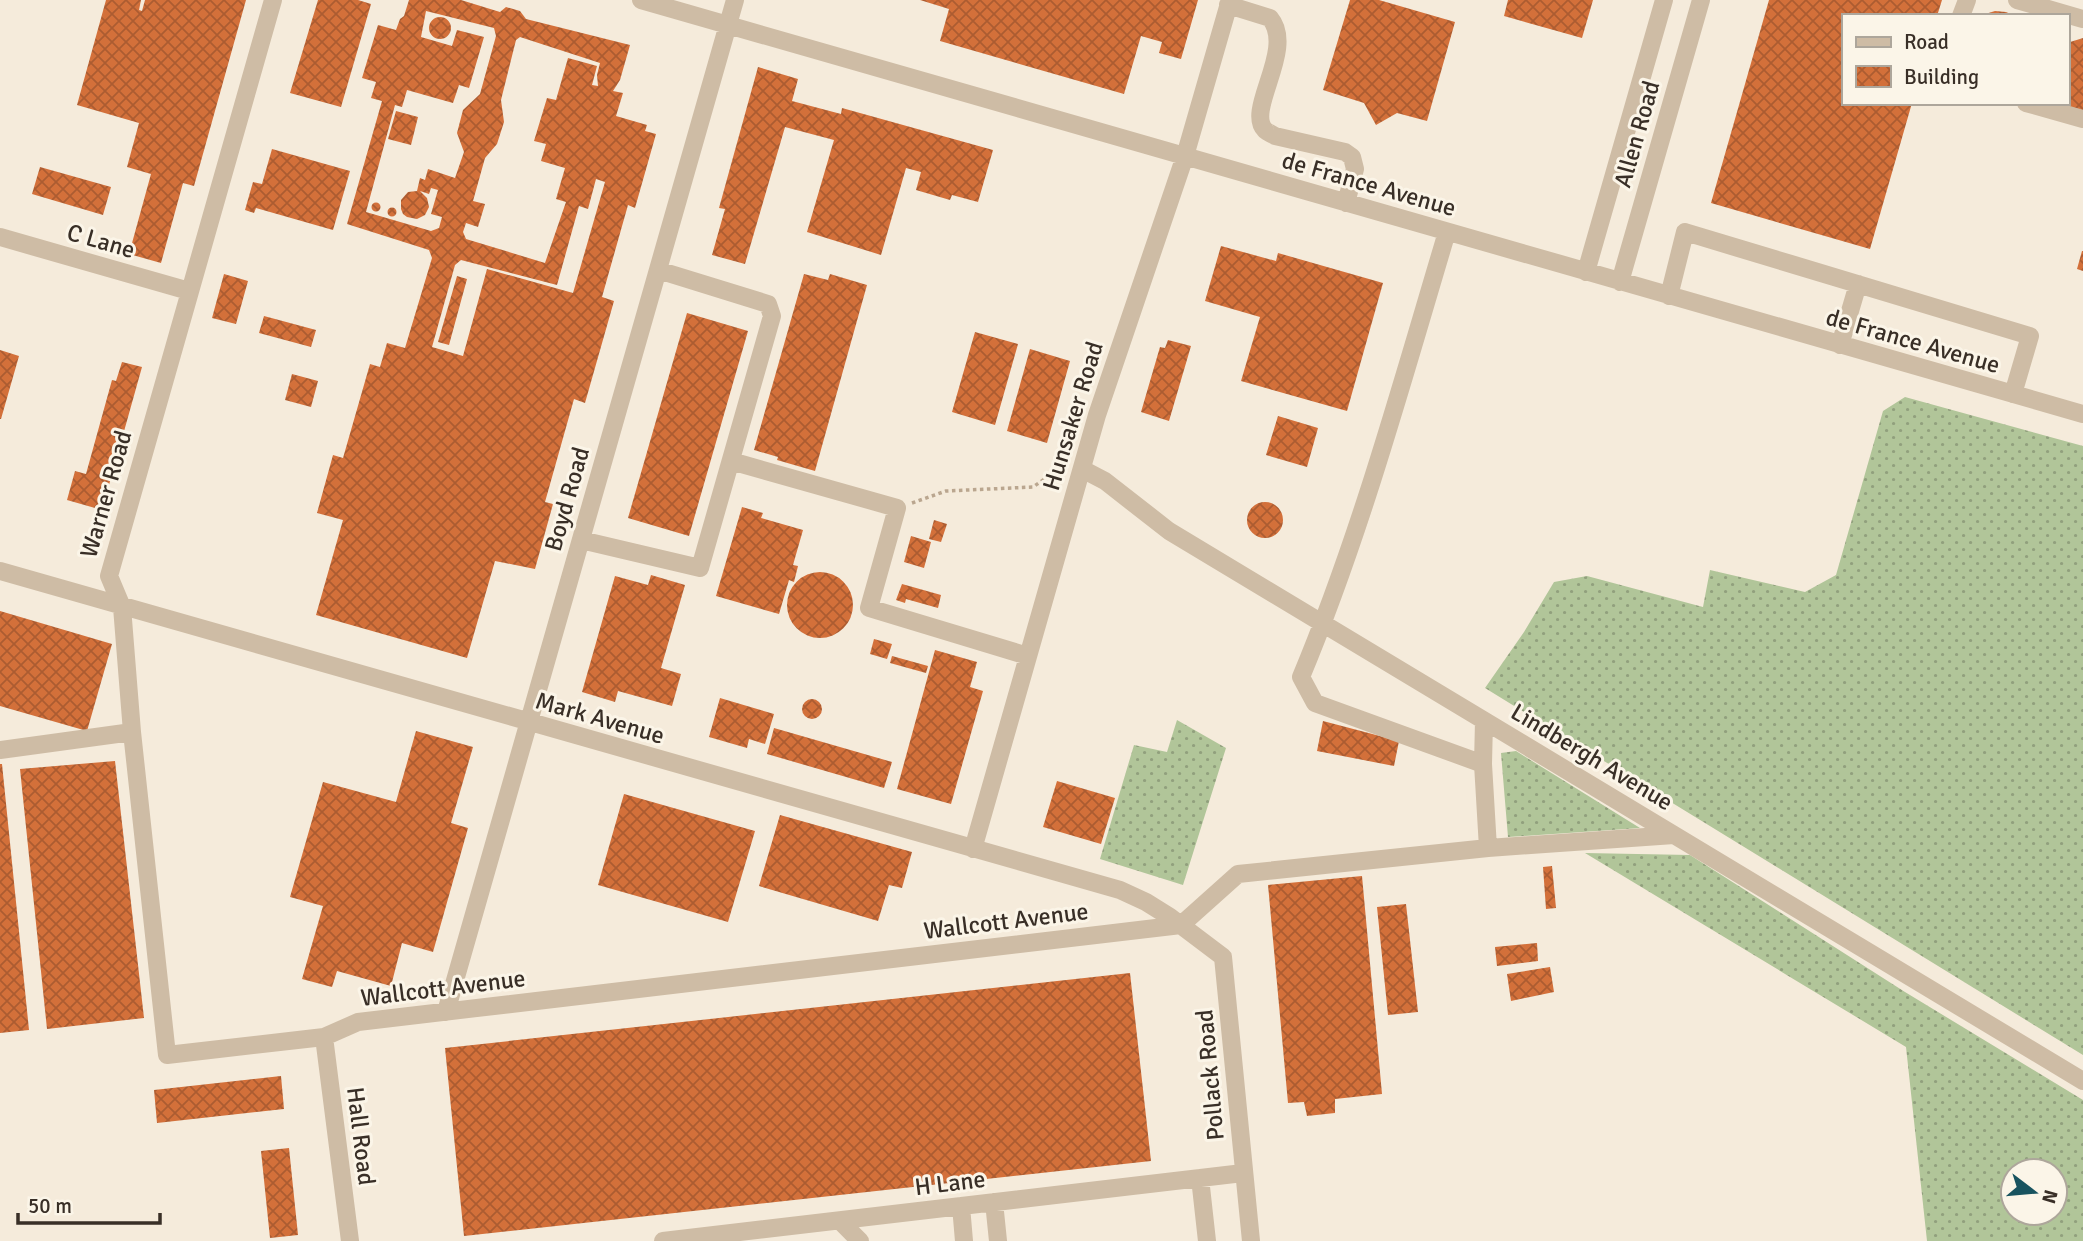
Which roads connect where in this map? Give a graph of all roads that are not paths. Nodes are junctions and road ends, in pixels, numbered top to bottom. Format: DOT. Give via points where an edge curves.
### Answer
graph roads {
  1 [pos="273,0"];
  2 [pos="641,0"];
  3 [pos="735,0"];
  4 [pos="1664,0"];
  5 [pos="1701,0"];
  6 [pos="2017,0"];
  7 [pos="1229,3"];
  8 [pos="2056,9"];
  9 [pos="2083,19"];
  10 [pos="728,24"];
  11 [pos="2032,105"];
  12 [pos="2083,119"];
  13 [pos="1185,156"];
  14 [pos="1346,203"];
  15 [pos="1447,232"];
  16 [pos="0,237"];
  17 [pos="658,270"];
  18 [pos="1586,272"];
  19 [pos="1620,282"];
  20 [pos="1858,284"];
  21 [pos="189,291"];
  22 [pos="1669,296"];
  23 [pos="1840,345"];
  24 [pos="2013,394"];
  25 [pos="2083,414"];
  26 [pos="731,461"];
  27 [pos="1082,469"];
  28 [pos="581,540"];
  29 [pos="0,571"];
  30 [pos="122,607"];
  31 [pos="1323,624"];
  32 [pos="1028,656"];
  33 [pos="1484,721"];
  34 [pos="528,723"];
  35 [pos="132,732"];
  36 [pos="0,750"];
  37 [pos="1483,764"];
  38 [pos="1674,835"];
  39 [pos="1488,848"];
  40 [pos="973,849"];
  41 [pos="1181,925"];
  42 [pos="446,1012"];
  43 [pos="324,1037"];
  44 [pos="167,1055"];
  45 [pos="2083,1081"];
  46 [pos="1244,1173"];
  47 [pos="1200,1178"];
  48 [pos="994,1202"];
  49 [pos="961,1206"];
  50 [pos="840,1221"];
  51 [pos="350,1241"];
  52 [pos="668,1241"];
  53 [pos="860,1241"];
  54 [pos="964,1241"];
  55 [pos="998,1241"];
  56 [pos="1207,1241"];
  57 [pos="1251,1241"];
  1 -- 21 [label="street, Warner Road"];
  2 -- 10 [label="street, de France Avenue"];
  3 -- 10 [label="street, Boyd Road"];
  4 -- 18 [label="street, Allen Road"];
  5 -- 19 [label="street, Allen Road"];
  6 -- 8 [label="street"];
  7 -- 13 [label="street, Hunsaker Road"];
  7 -- 14 [label="street" via="1270,18 1278,31 1260,112 1265,131 1352,157 1355,169"];
  8 -- 9 [label="street"];
  10 -- 13 [label="street, de France Avenue"];
  10 -- 17 [label="street, Boyd Road"];
  11 -- 12 [label="street"];
  13 -- 14 [label="street, de France Avenue"];
  13 -- 27 [label="street, Hunsaker Road"];
  14 -- 15 [label="street, de France Avenue"];
  15 -- 18 [label="street, de France Avenue"];
  15 -- 31 [label="street" via="1370,489"];
  16 -- 21 [label="street, C Lane"];
  17 -- 26 [label="street" via="768,304 772,316"];
  17 -- 28 [label="street, Boyd Road"];
  18 -- 19 [label="street, de France Avenue"];
  19 -- 22 [label="street, de France Avenue"];
  20 -- 22 [label="street" via="1685,232"];
  20 -- 23 [label="street"];
  20 -- 24 [label="street" via="2030,336"];
  21 -- 30 [label="street, Warner Road" via="109,576"];
  22 -- 23 [label="street, de France Avenue"];
  23 -- 24 [label="street, de France Avenue"];
  24 -- 25 [label="street, de France Avenue"];
  26 -- 28 [label="street" via="700,568"];
  26 -- 32 [label="street" via="897,508 869,608"];
  27 -- 31 [label="street, Lindbergh Avenue" via="1105,481 1169,531"];
  27 -- 32 [label="street, Hunsaker Road"];
  28 -- 34 [label="street, Boyd Road"];
  29 -- 30 [label="street, Mark Avenue"];
  30 -- 34 [label="street, Mark Avenue"];
  30 -- 35 [label="street, Warner Road"];
  31 -- 33 [label="street, Lindbergh Avenue"];
  31 -- 37 [label="street" via="1301,677 1315,703"];
  32 -- 40 [label="street, Hunsaker Road"];
  33 -- 37 [label="street"];
  33 -- 38 [label="street, Lindbergh Avenue"];
  34 -- 40 [label="street, Mark Avenue"];
  34 -- 42 [label="street, Boyd Road"];
  35 -- 36 [label="street"];
  35 -- 44 [label="street, Warner Road"];
  37 -- 39 [label="street"];
  38 -- 39 [label="street"];
  38 -- 45 [label="street, Lindbergh Avenue"];
  39 -- 41 [label="street" via="1238,874"];
  40 -- 41 [label="street, Mark Avenue" via="1119,890"];
  41 -- 42 [label="street, Wallcott Avenue"];
  41 -- 46 [label="street, Pollack Road" via="1223,957"];
  42 -- 43 [label="street, Wallcott Avenue" via="358,1022"];
  43 -- 44 [label="street, Wallcott Avenue"];
  43 -- 51 [label="street, Hall Road"];
  46 -- 47 [label="street, H Lane"];
  46 -- 57 [label="street, Pollack Road"];
  47 -- 48 [label="street, H Lane"];
  47 -- 56 [label="street"];
  48 -- 49 [label="street, H Lane"];
  48 -- 55 [label="street"];
  49 -- 50 [label="street, H Lane"];
  49 -- 54 [label="street"];
  50 -- 52 [label="street, H Lane"];
  50 -- 53 [label="street"];
}
